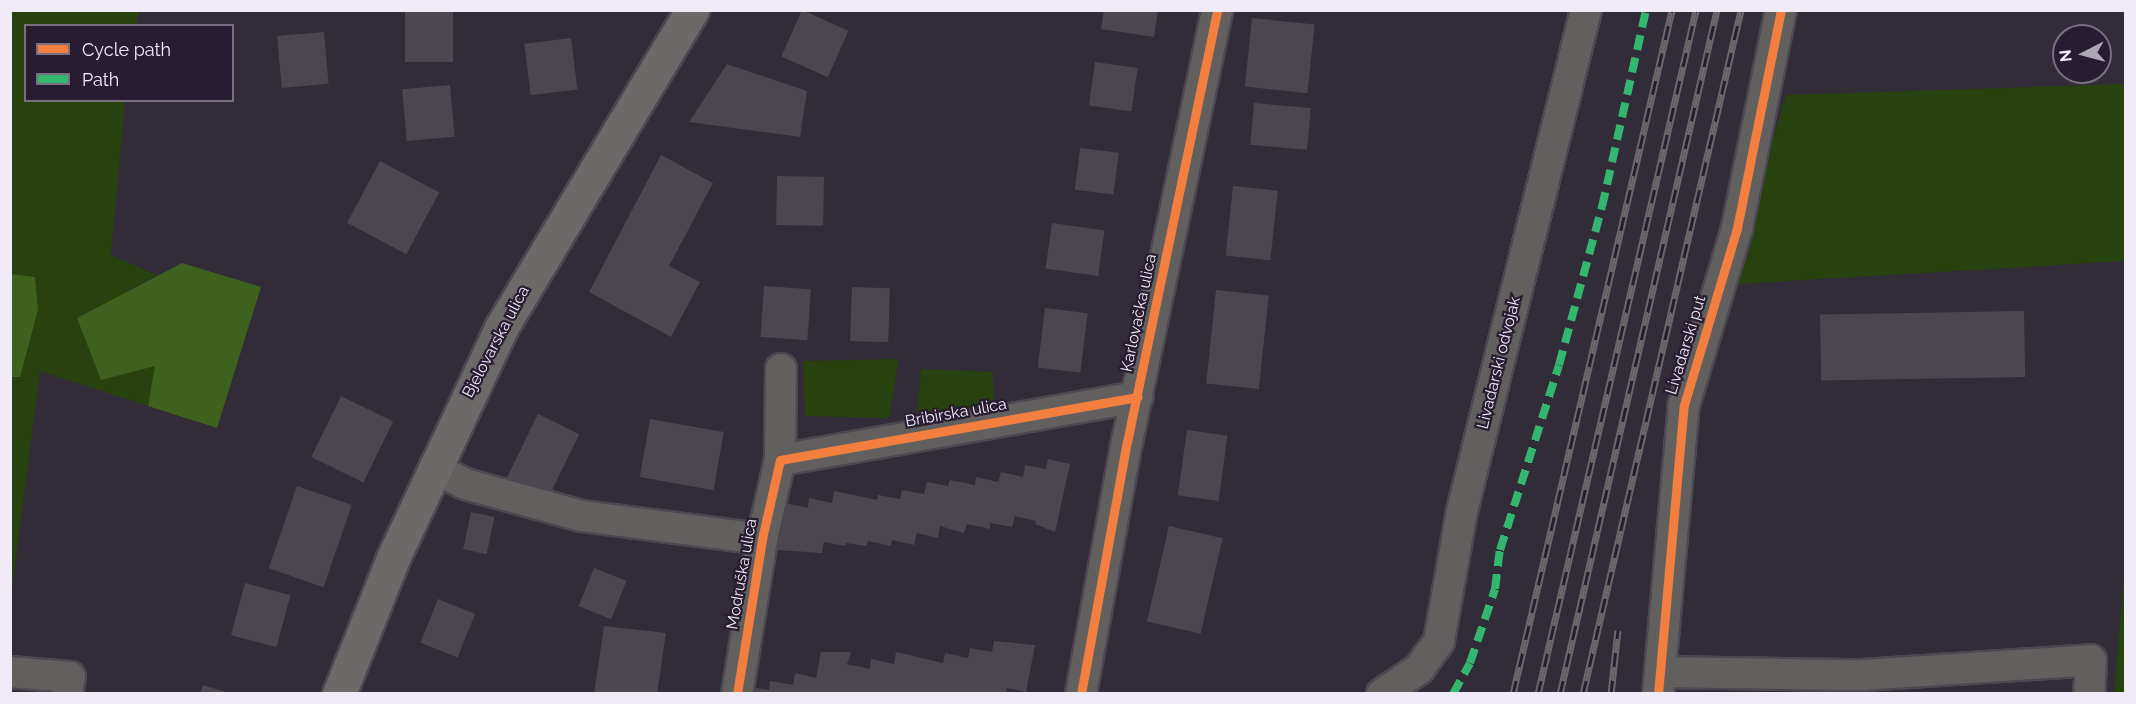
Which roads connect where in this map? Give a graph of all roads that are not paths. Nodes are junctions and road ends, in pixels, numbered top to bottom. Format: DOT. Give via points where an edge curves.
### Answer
graph roads {
  1 [pos="692,10"];
  2 [pos="1217,10"];
  3 [pos="1586,10"];
  4 [pos="1781,10"];
  5 [pos="781,369"];
  6 [pos="1137,397"];
  7 [pos="780,460"];
  8 [pos="434,468"];
  9 [pos="762,539"];
  10 [pos="10,672"];
  11 [pos="1659,683"];
  12 [pos="1862,684"];
  13 [pos="67,693"];
  14 [pos="339,693"];
  15 [pos="737,693"];
  16 [pos="1082,693"];
  17 [pos="1382,693"];
  18 [pos="2089,693"];
  1 -- 8 [label="main road, Bjelovarska ulica" via="538,262 495,339"];
  2 -- 6 [label="street, Karlovačka ulica"];
  3 -- 17 [label="street, Livadarski odvojak" via="1462,512 1439,641 1419,669"];
  4 -- 11 [label="street, Livadarski put" via="1737,228 1684,405"];
  5 -- 7 [label="street, Modruška ulica"];
  6 -- 7 [label="street, Bribirska ulica"];
  6 -- 16 [label="street, Karlovačka ulica"];
  7 -- 9 [label="street, Modruška ulica"];
  8 -- 9 [label="street" via="465,484 582,516"];
  8 -- 14 [label="main road, Bjelovarska ulica"];
  9 -- 15 [label="street, Modruška ulica"];
  10 -- 13 [label="street" via="70,677"];
  11 -- 12 [label="street"];
  12 -- 18 [label="street" via="2091,660"];
}
